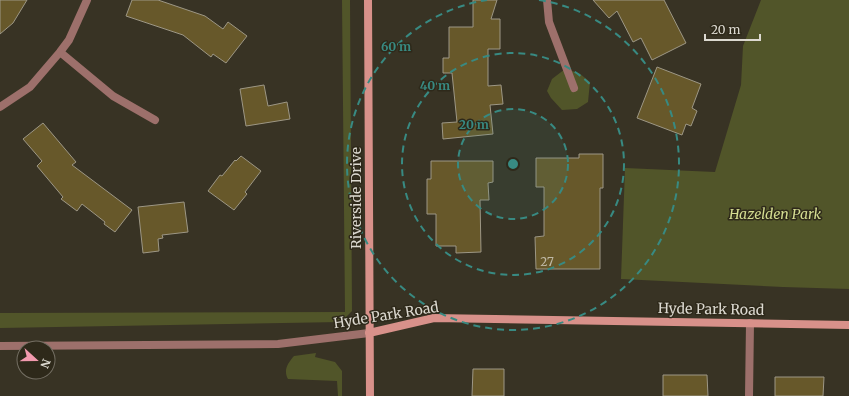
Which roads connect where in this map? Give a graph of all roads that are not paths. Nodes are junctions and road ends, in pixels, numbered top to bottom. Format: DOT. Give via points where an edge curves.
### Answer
graph roads {
  1 [pos="87,0"];
  2 [pos="368,0"];
  3 [pos="547,0"];
  4 [pos="60,52"];
  5 [pos="574,88"];
  6 [pos="0,107"];
  7 [pos="155,120"];
  8 [pos="750,323"];
  9 [pos="849,324"];
  10 [pos="369,333"];
  11 [pos="0,346"];
  12 [pos="370,396"];
  13 [pos="749,396"];
  1 -- 4 [label="street" via="69,40"];
  2 -- 10 [label="main road, Riverside Drive"];
  3 -- 5 [label="street" via="549,22"];
  4 -- 6 [label="street" via="30,87"];
  4 -- 7 [label="street" via="113,96"];
  8 -- 9 [label="main road, Hyde Park Road"];
  8 -- 10 [label="main road, Hyde Park Road" via="434,318"];
  8 -- 13 [label="street"];
  10 -- 11 [label="street, Hyde Park Road" via="278,344"];
  10 -- 12 [label="main road, Riverside Drive"];
}
